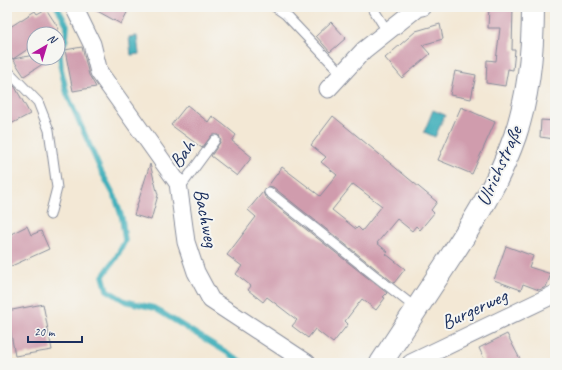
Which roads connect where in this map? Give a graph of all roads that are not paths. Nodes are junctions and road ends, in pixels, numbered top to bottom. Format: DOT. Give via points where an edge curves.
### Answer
graph roads {
  1 [pos="74,7"];
  2 [pos="275,7"];
  3 [pos="372,7"];
  4 [pos="419,7"];
  5 [pos="532,7"];
  6 [pos="387,31"];
  7 [pos="7,70"];
  8 [pos="341,73"];
  9 [pos="328,89"];
  10 [pos="215,140"];
  11 [pos="179,190"];
  12 [pos="269,192"];
  13 [pos="50,216"];
  14 [pos="555,294"];
  15 [pos="417,309"];
  16 [pos="307,363"];
  17 [pos="382,363"];
  18 [pos="411,363"];
  1 -- 11 [label="street, Bachweg" via="92,44 99,72 178,183"];
  2 -- 8 [label="lane" via="285,14"];
  3 -- 6 [label="lane"];
  4 -- 6 [label="street"];
  5 -- 15 [label="street, Ulrichstraße" via="532,44 523,105 503,166 472,223"];
  6 -- 8 [label="street"];
  7 -- 13 [label="lane" via="38,102 49,130 56,188"];
  8 -- 9 [label="street"];
  10 -- 11 [label="lane, Bah"];
  11 -- 16 [label="street, Bachweg" via="186,242 196,272 211,300"];
  12 -- 15 [label="lane"];
  14 -- 18 [label="street, Burgerweg"];
  15 -- 17 [label="street, Ulrichstraße"];
}
